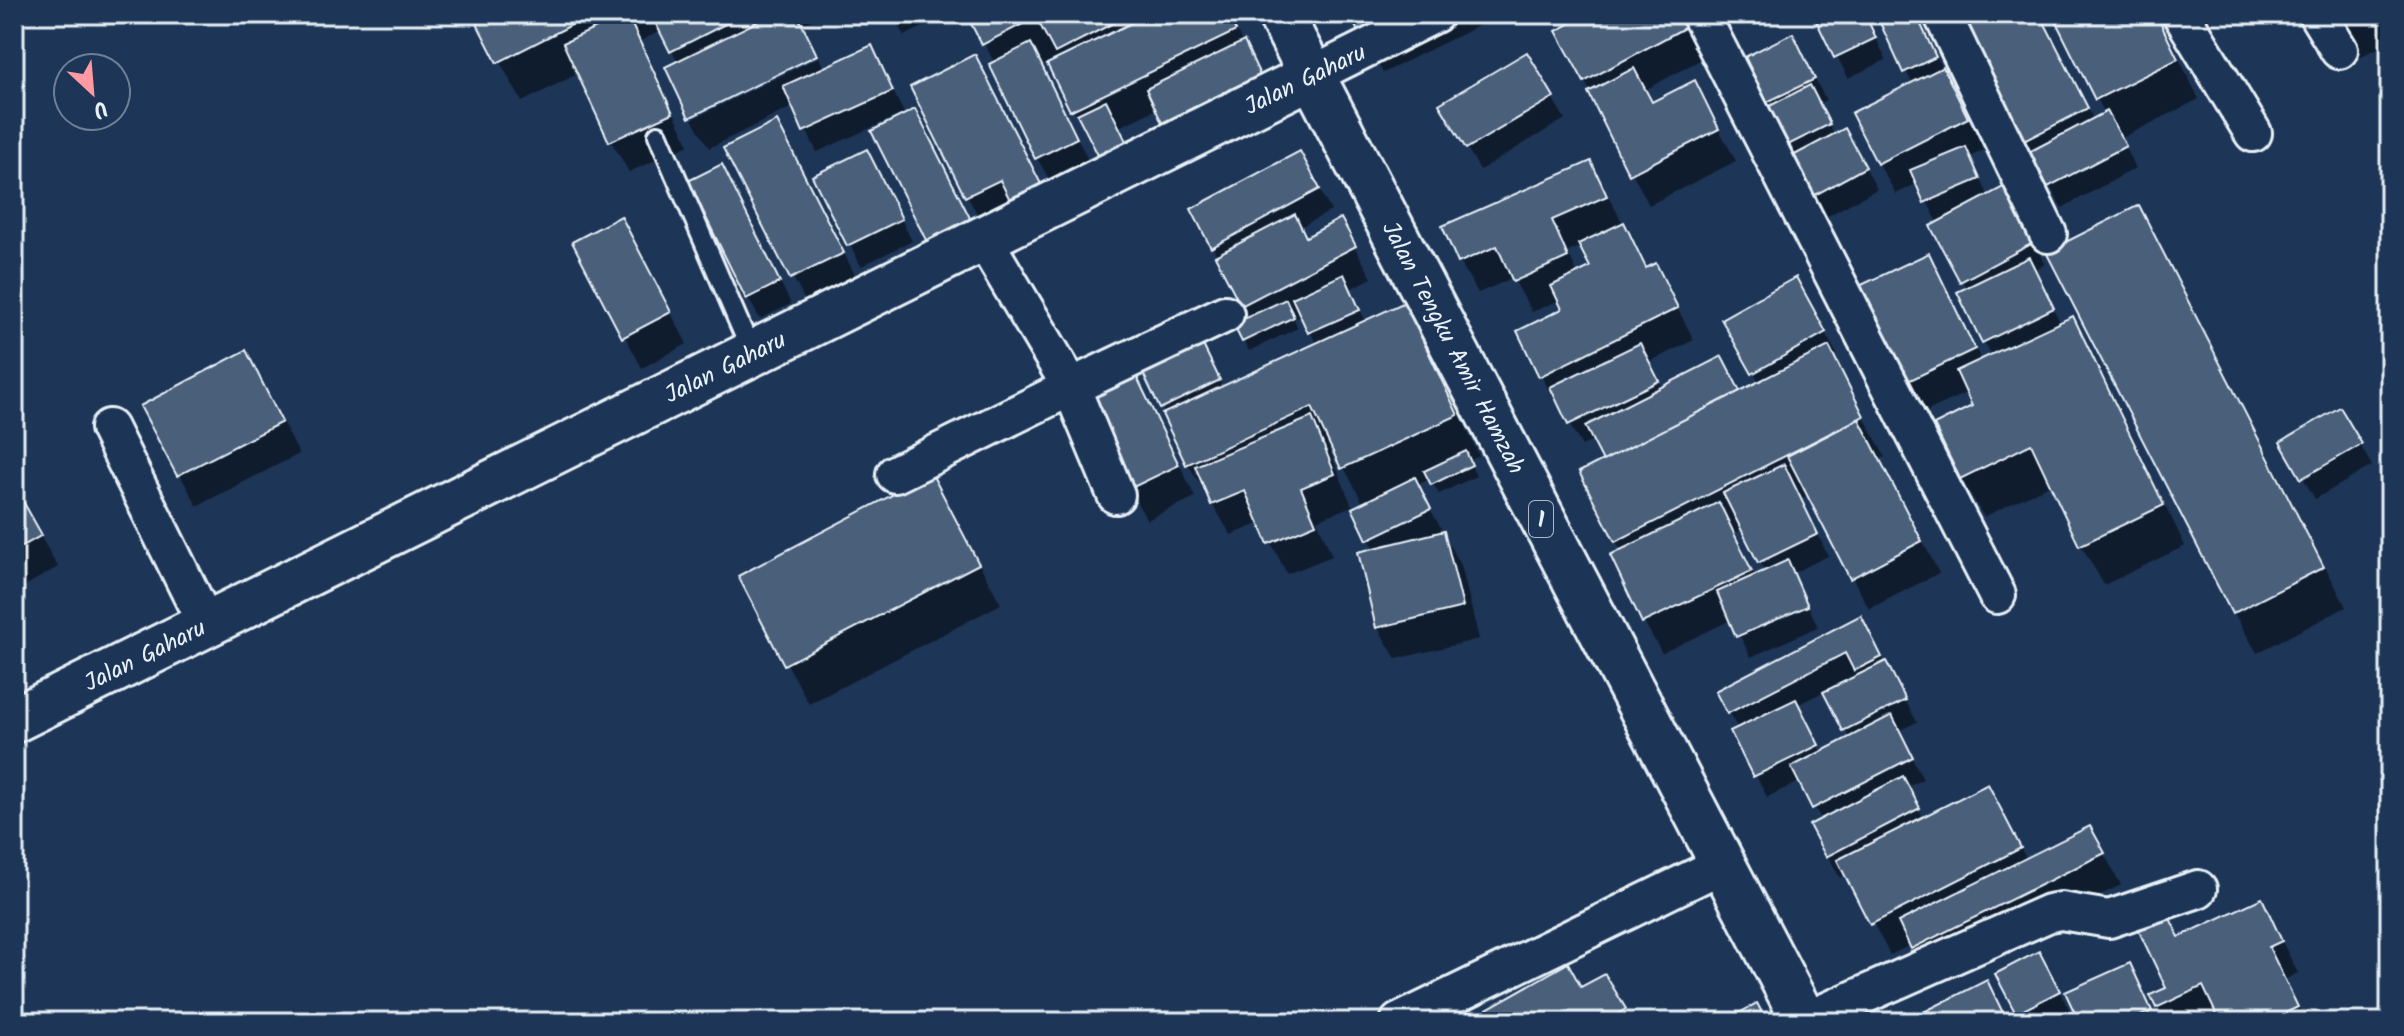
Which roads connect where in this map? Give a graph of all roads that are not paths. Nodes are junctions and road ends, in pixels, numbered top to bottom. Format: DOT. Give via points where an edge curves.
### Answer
graph roads {
  1 [pos="1280,14"];
  2 [pos="1435,14"];
  3 [pos="1700,14"];
  4 [pos="1942,14"];
  5 [pos="2181,14"];
  6 [pos="2317,14"];
  7 [pos="2339,50"];
  8 [pos="1311,76"];
  9 [pos="2253,133"];
  10 [pos="658,135"];
  11 [pos="2048,234"];
  12 [pos="983,238"];
  13 [pos="1225,314"];
  14 [pos="752,353"];
  15 [pos="1071,387"];
  16 [pos="109,428"];
  17 [pos="895,474"];
  18 [pos="1116,495"];
  19 [pos="1997,595"];
  20 [pos="206,624"];
  21 [pos="14,720"];
  22 [pos="1721,865"];
  23 [pos="2198,889"];
  24 [pos="1805,1021"];
  25 [pos="1399,1022"];
  1 -- 8 [label="street, Jalan Tengku Amir Hamzah / 1"];
  2 -- 8 [label="street, Jalan Gaharu"];
  3 -- 19 [label="street"];
  4 -- 11 [label="street"];
  5 -- 9 [label="street"];
  6 -- 7 [label="street"];
  8 -- 12 [label="street, Jalan Gaharu"];
  8 -- 22 [label="street, Jalan Tengku Amir Hamzah / 1"];
  10 -- 14 [label="lane"];
  12 -- 14 [label="street, Jalan Gaharu"];
  12 -- 15 [label="street"];
  13 -- 15 [label="street"];
  14 -- 20 [label="street, Jalan Gaharu"];
  15 -- 17 [label="street"];
  15 -- 18 [label="street"];
  16 -- 20 [label="street"];
  20 -- 21 [label="street, Jalan Gaharu"];
  22 -- 24 [label="street, Jalan Tengku Amir Hamzah / 1"];
  22 -- 25 [label="street"];
  23 -- 24 [label="street" via="2109,919 2049,913"];
}
